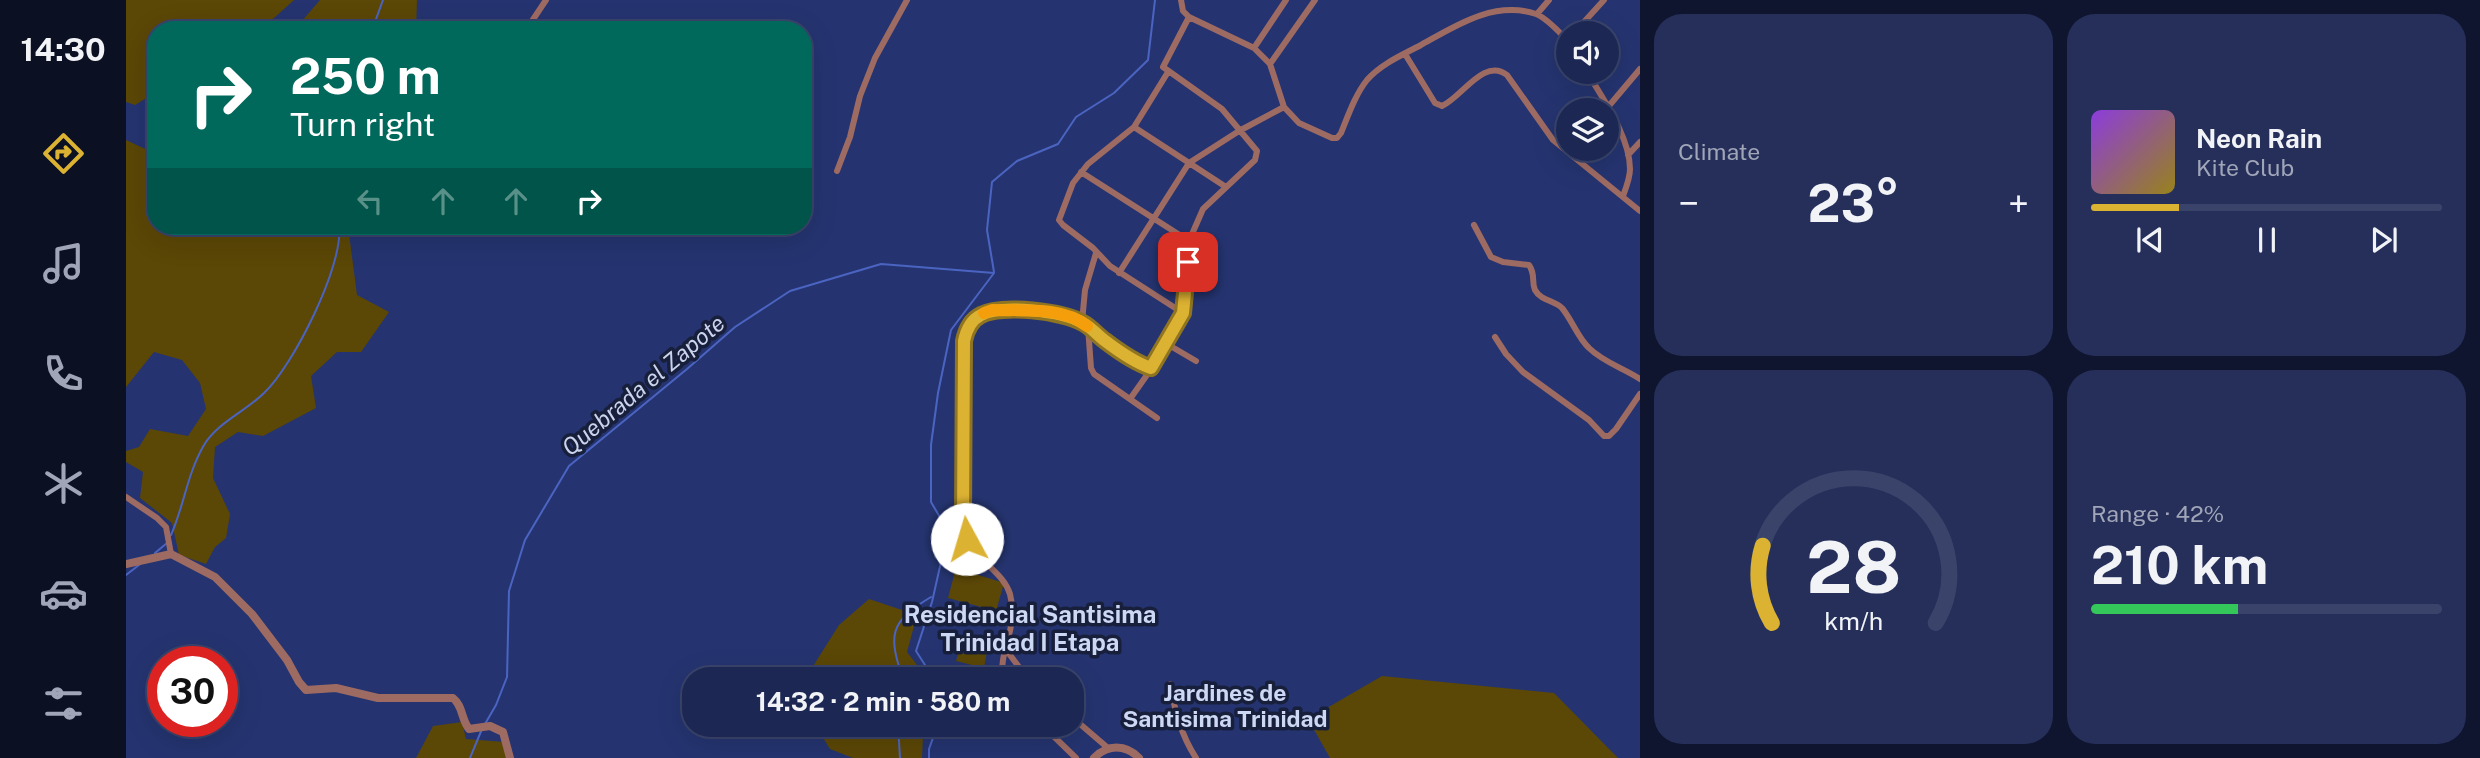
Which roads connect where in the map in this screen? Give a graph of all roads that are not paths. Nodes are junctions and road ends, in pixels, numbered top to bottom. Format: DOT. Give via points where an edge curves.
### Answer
graph roads {
  1 [pos="546,0"];
  2 [pos="907,0"];
  3 [pos="1181,0"];
  4 [pos="1286,0"];
  5 [pos="1315,0"];
  6 [pos="1500,0"];
  7 [pos="1549,0"];
  8 [pos="1604,0"];
  9 [pos="1503,9"];
  10 [pos="1537,14"];
  11 [pos="1189,17"];
  12 [pos="532,21"];
  13 [pos="1585,21"];
  14 [pos="1556,30"];
  15 [pos="1254,48"];
  16 [pos="1405,54"];
  17 [pos="1270,64"];
  18 [pos="1640,69"];
  19 [pos="1168,72"];
  20 [pos="1616,98"];
  21 [pos="1284,107"];
  22 [pos="1134,127"];
  23 [pos="1239,131"];
  24 [pos="1619,133"];
  25 [pos="1640,143"];
  26 [pos="1628,155"];
  27 [pos="1189,163"];
  28 [pos="837,171"];
  29 [pos="1082,172"];
  30 [pos="1226,187"];
  31 [pos="1623,196"];
  32 [pos="1640,211"];
  33 [pos="1152,217"];
  34 [pos="1474,225"];
  35 [pos="1189,241"];
  36 [pos="1096,253"];
  37 [pos="1125,263"];
  38 [pos="1110,266"];
  39 [pos="1119,273"];
  40 [pos="1182,309"];
  41 [pos="1085,325"];
  42 [pos="1495,337"];
  43 [pos="1167,344"];
  44 [pos="1196,361"];
  45 [pos="1151,368"];
  46 [pos="1640,379"];
  47 [pos="1640,394"];
  48 [pos="1130,400"];
  49 [pos="1157,418"];
  50 [pos="126,497"];
  51 [pos="171,554"];
  52 [pos="126,564"];
  53 [pos="1007,651"];
  54 [pos="1003,667"];
  55 [pos="1019,667"];
  56 [pos="1170,684"];
  57 [pos="1084,727"];
  58 [pos="1054,737"];
  59 [pos="1108,748"];
  60 [pos="510,758"];
  61 [pos="1076,758"];
  62 [pos="1094,758"];
  63 [pos="1139,758"];
  64 [pos="1196,758"];
  1 -- 12 [label="street"];
  2 -- 28 [label="street" via="875,58"];
  3 -- 11 [label="street"];
  4 -- 15 [label="street"];
  5 -- 17 [label="street"];
  6 -- 9 [label="street"];
  7 -- 10 [label="street"];
  8 -- 13 [label="street"];
  9 -- 10 [label="street"];
  9 -- 16 [label="street" via="1460,23"];
  10 -- 14 [label="street"];
  11 -- 15 [label="street"];
  11 -- 19 [label="street" via="1163,63"];
  15 -- 17 [label="street"];
  16 -- 21 [label="street" via="1366,81 1337,138 1300,123"];
  16 -- 31 [label="street" via="1435,103 1442,106 1480,75 1500,70 1553,140"];
  17 -- 21 [label="street"];
  18 -- 20 [label="street"];
  19 -- 22 [label="street"];
  19 -- 23 [label="street" via="1222,109"];
  21 -- 23 [label="street"];
  22 -- 27 [label="street"];
  22 -- 29 [label="street"];
  23 -- 27 [label="street"];
  23 -- 30 [label="street" via="1257,155"];
  24 -- 26 [label="street"];
  25 -- 26 [label="street"];
  26 -- 31 [label="street" via="1630,171"];
  27 -- 30 [label="street"];
  27 -- 33 [label="street"];
  29 -- 33 [label="street"];
  29 -- 36 [label="street" via="1059,220"];
  30 -- 35 [label="street" via="1203,209"];
  31 -- 32 [label="street"];
  33 -- 35 [label="street"];
  33 -- 37 [label="street"];
  34 -- 46 [label="street" via="1491,257 1529,265 1534,288 1559,305 1587,347"];
  35 -- 40 [label="street"];
  36 -- 38 [label="street"];
  36 -- 41 [label="street" via="1085,290"];
  37 -- 38 [label="street"];
  37 -- 39 [label="street"];
  38 -- 39 [label="street"];
  39 -- 40 [label="street"];
  40 -- 43 [label="street"];
  41 -- 45 [label="street"];
  41 -- 48 [label="street" via="1094,374"];
  41 -- 53 [label="street" via="1061,315 992,310 978,316 964,341 963,523 967,539 1009,593 1013,621"];
  42 -- 47 [label="street" via="1524,372 1604,436 1616,429"];
  43 -- 44 [label="street"];
  43 -- 45 [label="street"];
  45 -- 48 [label="street"];
  48 -- 49 [label="street"];
  50 -- 51 [label="street" via="166,527"];
  51 -- 52 [label="street"];
  51 -- 60 [label="street" via="215,577 252,614 303,689 336,688 378,698 453,698 469,729 490,726 503,732"];
  53 -- 54 [label="street"];
  53 -- 55 [label="street"];
  56 -- 64 [label="street" via="1175,713"];
  57 -- 59 [label="street"];
  58 -- 61 [label="street"];
  59 -- 62 [label="street"];
  59 -- 63 [label="street" via="1128,750"];
}
